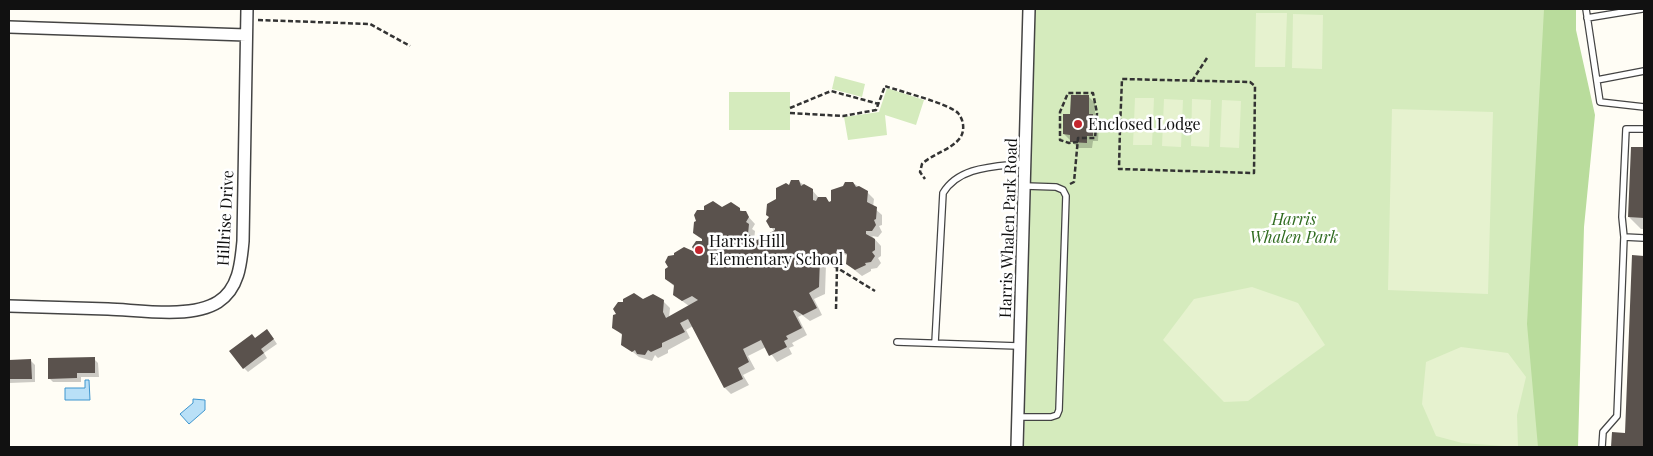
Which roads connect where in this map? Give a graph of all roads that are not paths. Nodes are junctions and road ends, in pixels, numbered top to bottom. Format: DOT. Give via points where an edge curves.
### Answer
graph roads {
  1 [pos="1029,9"];
  2 [pos="1586,9"];
  3 [pos="1642,9"];
  4 [pos="247,14"];
  5 [pos="1587,18"];
  6 [pos="9,27"];
  7 [pos="246,35"];
  8 [pos="1644,71"];
  9 [pos="1597,80"];
  10 [pos="1644,107"];
  11 [pos="1644,129"];
  12 [pos="1026,163"];
  13 [pos="1025,186"];
  14 [pos="1624,237"];
  15 [pos="1644,238"];
  16 [pos="9,306"];
  17 [pos="897,342"];
  18 [pos="935,343"];
  19 [pos="1020,346"];
  20 [pos="1018,417"];
  21 [pos="1017,447"];
  22 [pos="1602,447"];
  1 -- 12 [label="street, Harris Whalen Park Road"];
  2 -- 5 [label="lane"];
  3 -- 5 [label="lane"];
  4 -- 7 [label="street, Hillrise Drive"];
  5 -- 9 [label="lane"];
  6 -- 7 [label="street"];
  7 -- 16 [label="street, Hillrise Drive" via="243,241 240,270 228,293 206,307 176,312"];
  8 -- 9 [label="lane"];
  9 -- 10 [label="lane" via="1600,102"];
  11 -- 14 [label="lane" via="1626,129"];
  12 -- 13 [label="street, Harris Whalen Park Road"];
  12 -- 18 [label="lane" via="959,175 943,193"];
  13 -- 19 [label="street, Harris Whalen Park Road"];
  13 -- 20 [label="lane" via="1056,187 1066,196 1060,410 1051,418"];
  14 -- 15 [label="lane"];
  14 -- 22 [label="lane" via="1617,416 1603,432"];
  17 -- 18 [label="lane"];
  18 -- 19 [label="lane"];
  19 -- 20 [label="street, Harris Whalen Park Road"];
  20 -- 21 [label="street, Harris Whalen Park Road"];
}
